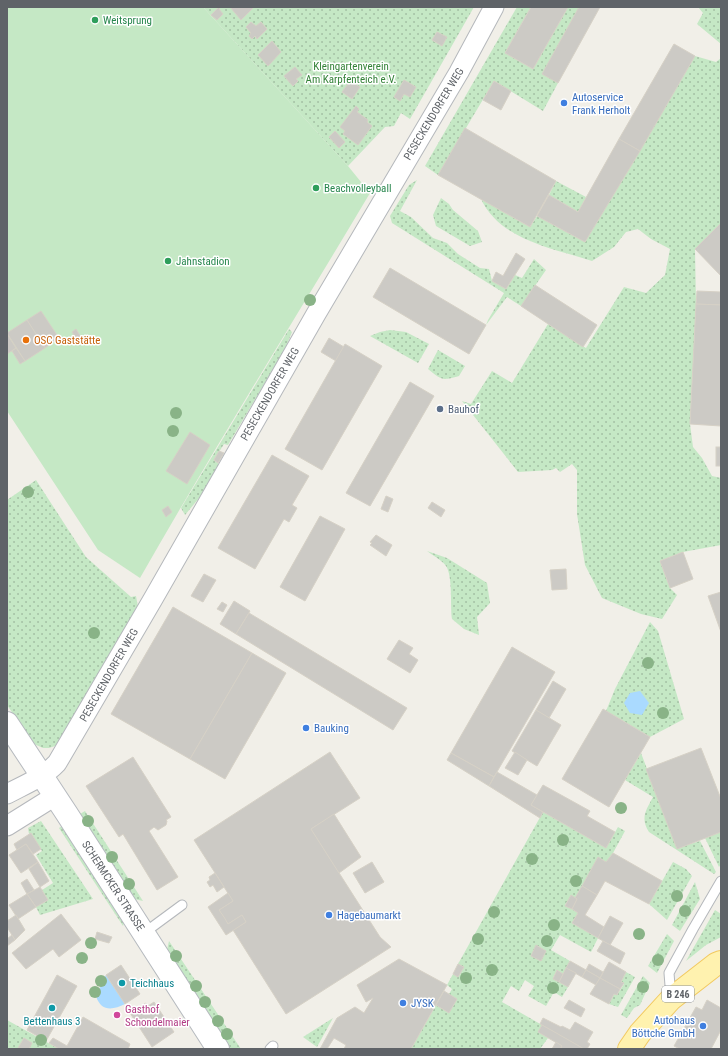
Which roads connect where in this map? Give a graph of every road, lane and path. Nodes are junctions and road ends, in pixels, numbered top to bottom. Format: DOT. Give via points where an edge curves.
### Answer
graph roads {
  1 [pos="494,7"];
  2 [pos="7,723"];
  3 [pos="42,775"];
  4 [pos="7,794"];
  5 [pos="55,796"];
  6 [pos="7,826"];
  7 [pos="721,881"];
  8 [pos="182,905"];
  9 [pos="144,933"];
  10 [pos="721,962"];
  11 [pos="671,999"];
  12 [pos="218,1049"];
  13 [pos="629,1049"];
  1 -- 3 [label="street, PESECKENDORFER WEG" via="459,72 64,752 57,763"];
  2 -- 3 [label="main road, SCHERMCKER STRASSE"];
  3 -- 4 [label="street, PESECKENDORFER WEG"];
  3 -- 5 [label="main road, SCHERMCKER STRASSE"];
  5 -- 6 [label="street"];
  5 -- 9 [label="main road, SCHERMCKER STRASSE"];
  7 -- 11 [label="lane" via="669,973"];
  8 -- 9 [label="lane"];
  9 -- 12 [label="main road, SCHERMCKER STRASSE"];
  10 -- 11 [label="main road, B 246"];
  11 -- 13 [label="main road, B 246"];
}
